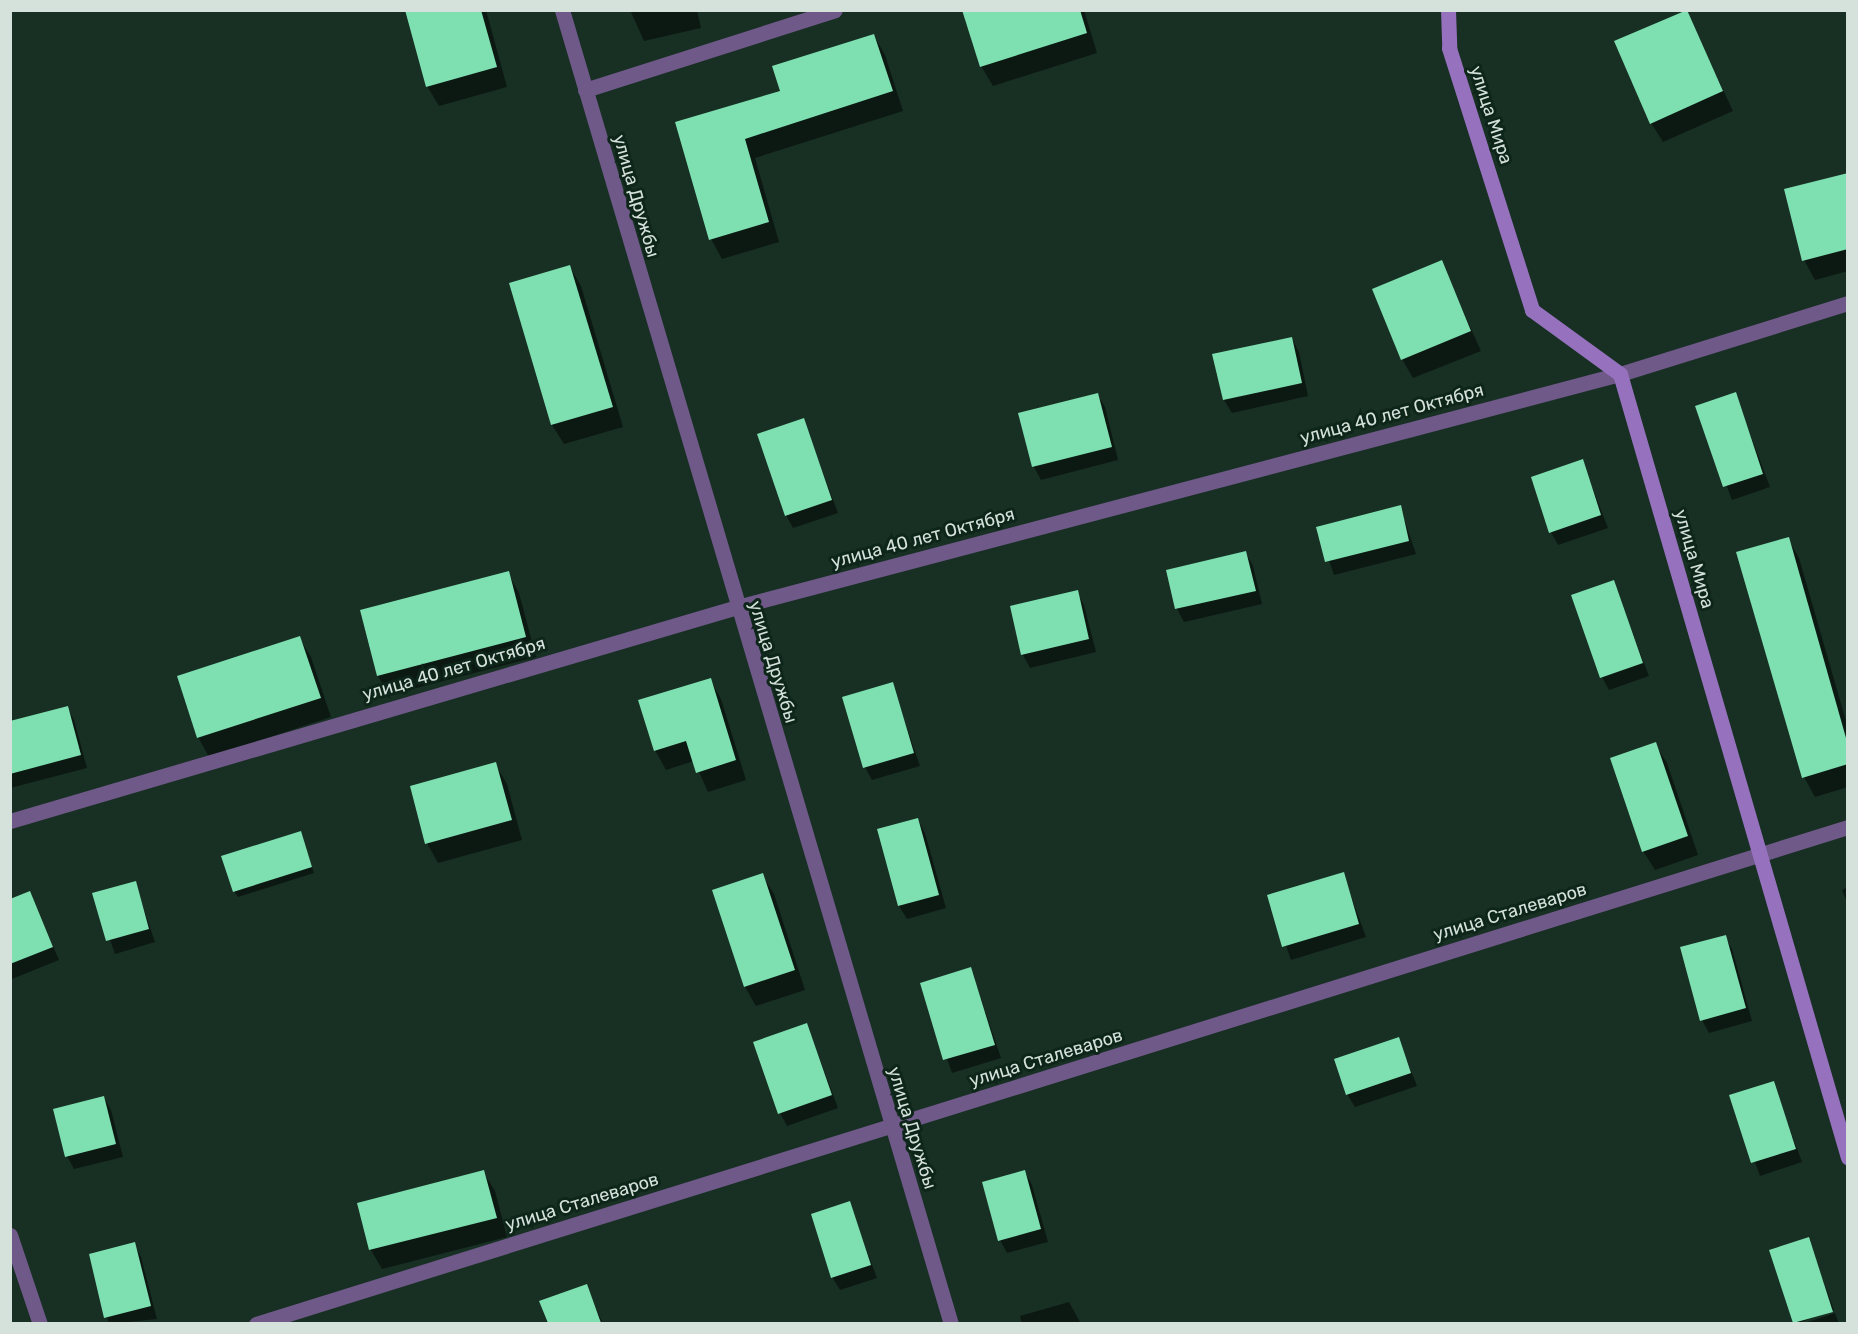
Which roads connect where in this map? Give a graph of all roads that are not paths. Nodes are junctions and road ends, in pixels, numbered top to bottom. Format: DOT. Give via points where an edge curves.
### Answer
graph roads {
  1 [pos="562,10"];
  2 [pos="835,10"];
  3 [pos="1448,10"];
  4 [pos="585,90"];
  5 [pos="1848,303"];
  6 [pos="1620,374"];
  7 [pos="737,607"];
  8 [pos="10,821"];
  9 [pos="1848,827"];
  10 [pos="1759,854"];
  11 [pos="892,1127"];
  12 [pos="1848,1158"];
  13 [pos="10,1235"];
  14 [pos="40,1323"];
  15 [pos="256,1323"];
  16 [pos="951,1323"];
  1 -- 4 [label="street, улица Дружбы"];
  2 -- 4 [label="street"];
  3 -- 6 [label="street, улица Мира" via="1449,48 1532,310"];
  4 -- 7 [label="street, улица Дружбы"];
  5 -- 6 [label="street, улица 40 лет Октября"];
  6 -- 7 [label="street, улица 40 лет Октября"];
  6 -- 10 [label="street, улица Мира"];
  7 -- 8 [label="street, улица 40 лет Октября"];
  7 -- 11 [label="street, улица Дружбы"];
  9 -- 10 [label="street, улица Сталеваров"];
  10 -- 11 [label="street, улица Сталеваров"];
  10 -- 12 [label="street, улица Мира"];
  11 -- 15 [label="street, улица Сталеваров"];
  11 -- 16 [label="street, улица Дружбы"];
  13 -- 14 [label="street"];
}
